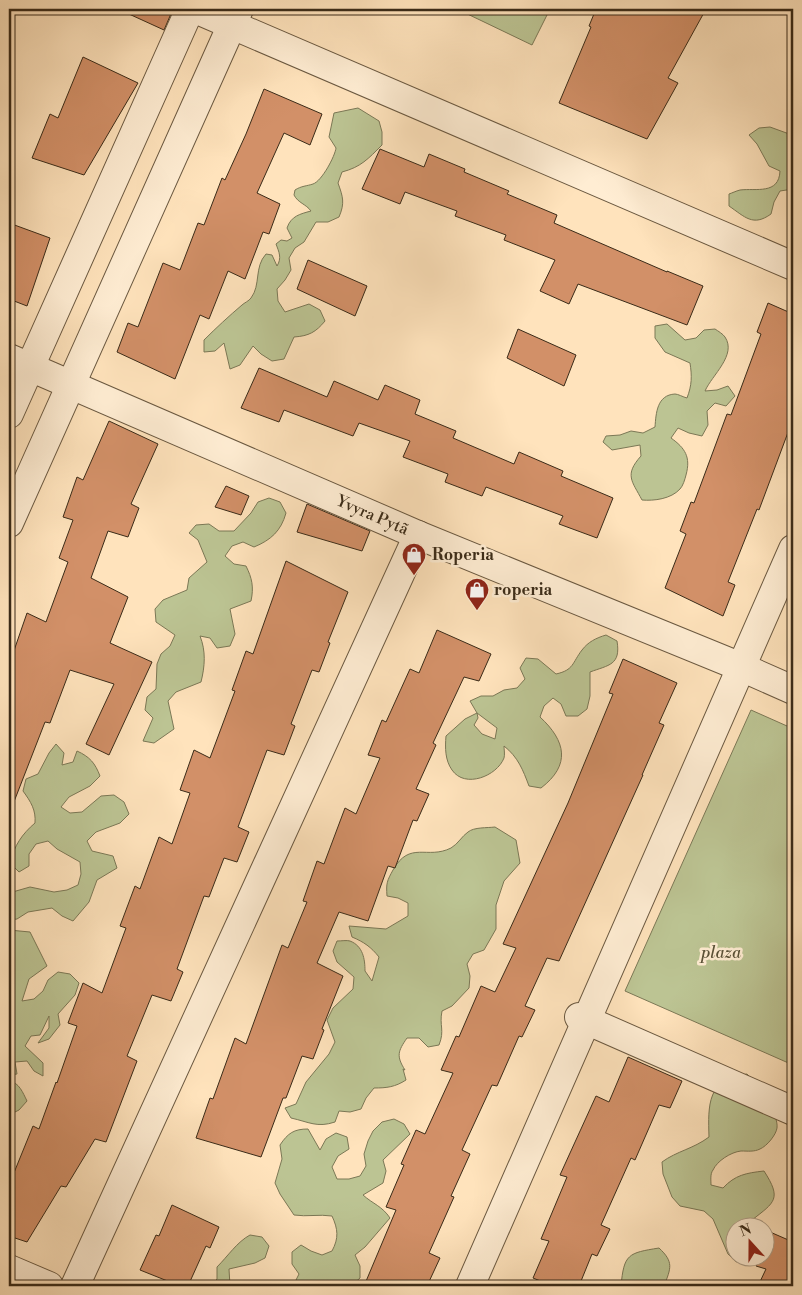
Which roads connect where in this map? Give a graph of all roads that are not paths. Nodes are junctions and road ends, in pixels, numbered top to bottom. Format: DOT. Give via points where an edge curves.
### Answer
graph roads {
  1 [pos="190,9"];
  2 [pos="195,9"];
  3 [pos="235,17"];
  4 [pos="793,266"];
  5 [pos="19,363"];
  6 [pos="71,386"];
  7 [pos="9,414"];
  8 [pos="9,524"];
  9 [pos="418,535"];
  10 [pos="793,549"];
  11 [pos="741,667"];
  12 [pos="793,690"];
  13 [pos="583,1019"];
  14 [pos="793,1111"];
  15 [pos="9,1269"];
  16 [pos="49,1286"];
  17 [pos="75,1286"];
  18 [pos="470,1286"];
  1 -- 5 [label="street"];
  2 -- 3 [label="street"];
  3 -- 4 [label="street"];
  3 -- 6 [label="street"];
  5 -- 6 [label="street, Yvyra Pytã"];
  5 -- 7 [label="street"];
  6 -- 8 [label="street"];
  6 -- 9 [label="street, Yvyra Pytã"];
  9 -- 11 [label="street, Yvyra Pytã"];
  9 -- 17 [label="street"];
  10 -- 11 [label="street"];
  11 -- 12 [label="street, Yvyra Pytã"];
  11 -- 13 [label="street"];
  13 -- 14 [label="street"];
  13 -- 18 [label="street"];
  15 -- 16 [label="street"];
}
